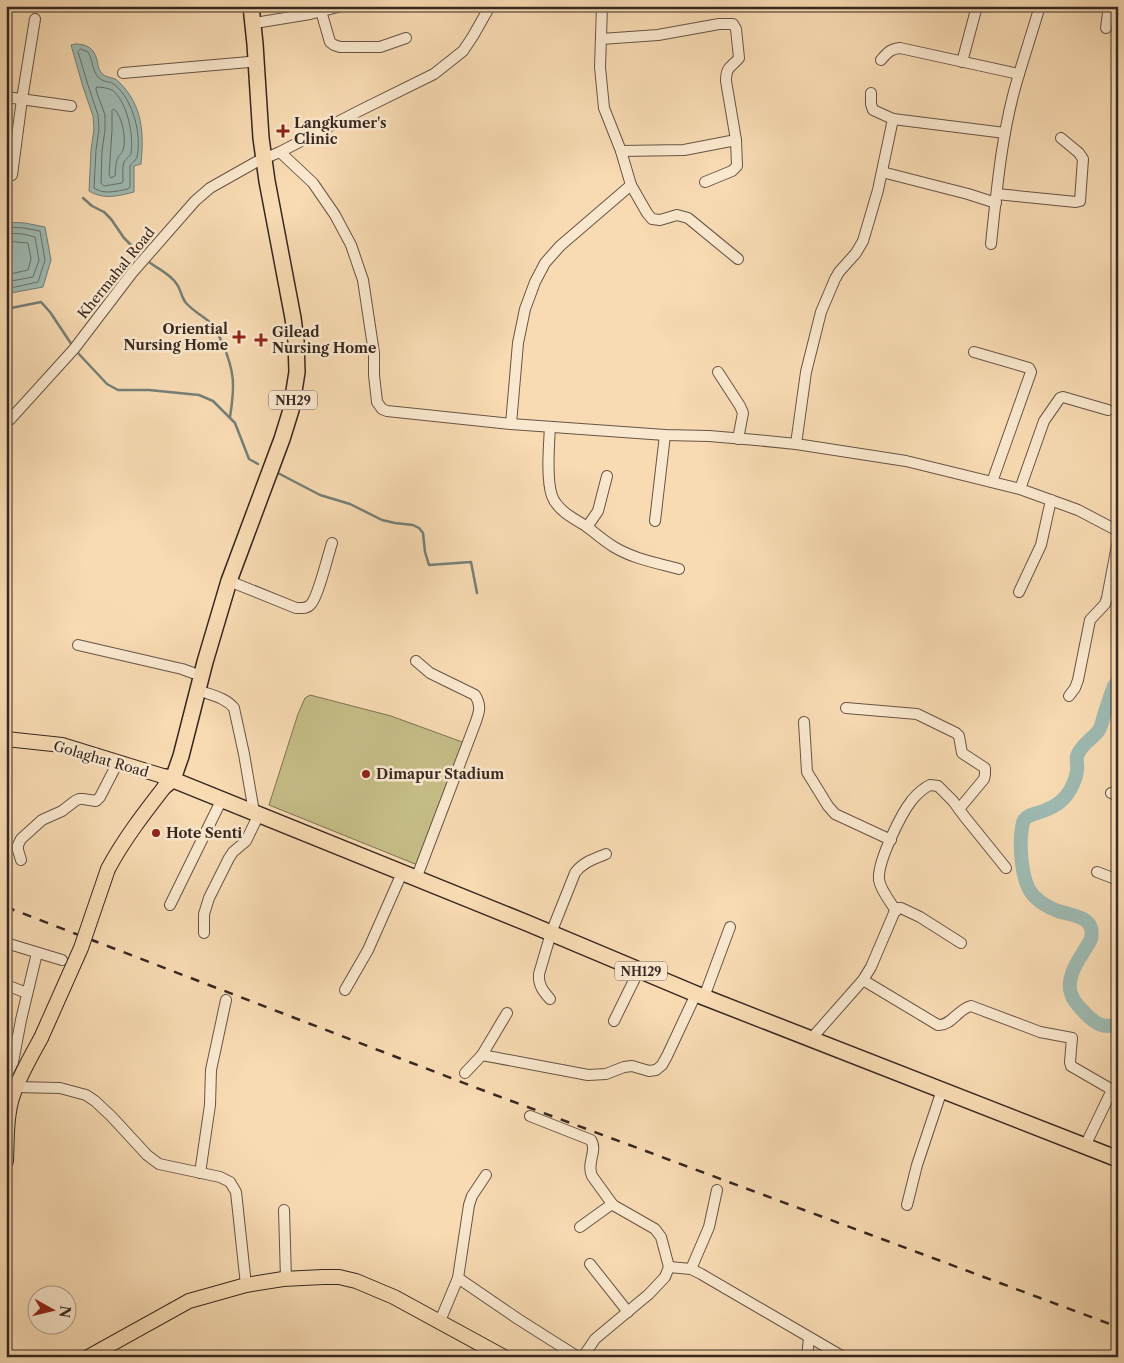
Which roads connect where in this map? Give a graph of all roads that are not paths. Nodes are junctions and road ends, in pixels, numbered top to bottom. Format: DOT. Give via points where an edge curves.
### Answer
graph roads {
  1 [pos="342,6"];
  2 [pos="490,6"];
  3 [pos="602,6"];
  4 [pos="977,6"];
  5 [pos="1040,6"];
  6 [pos="1109,6"];
  7 [pos="251,10"];
  8 [pos="321,11"];
  9 [pos="35,19"];
  10 [pos="1106,28"];
  11 [pos="406,38"];
  12 [pos="601,38"];
  13 [pos="881,60"];
  14 [pos="250,62"];
  15 [pos="962,62"];
  16 [pos="123,73"];
  17 [pos="1019,74"];
  18 [pos="871,93"];
  19 [pos="6,97"];
  20 [pos="22,99"];
  21 [pos="72,106"];
  22 [pos="893,119"];
  23 [pos="1005,133"];
  24 [pos="1061,138"];
  25 [pos="736,140"];
  26 [pos="621,151"];
  27 [pos="280,152"];
  28 [pos="260,161"];
  29 [pos="882,172"];
  30 [pos="12,175"];
  31 [pos="705,182"];
  32 [pos="631,185"];
  33 [pos="996,198"];
  34 [pos="991,244"];
  35 [pos="738,259"];
  36 [pos="974,352"];
  37 [pos="718,372"];
  38 [pos="1108,410"];
  39 [pos="6,424"];
  40 [pos="511,424"];
  41 [pos="550,427"];
  42 [pos="665,435"];
  43 [pos="738,439"];
  44 [pos="796,444"];
  45 [pos="607,476"];
  46 [pos="992,482"];
  47 [pos="1020,490"];
  48 [pos="1051,500"];
  49 [pos="655,521"];
  50 [pos="587,527"];
  51 [pos="1118,531"];
  52 [pos="1118,540"];
  53 [pos="332,543"];
  54 [pos="679,569"];
  55 [pos="229,581"];
  56 [pos="1019,592"];
  57 [pos="78,645"];
  58 [pos="416,661"];
  59 [pos="193,673"];
  60 [pos="198,690"];
  61 [pos="1069,696"];
  62 [pos="846,708"];
  63 [pos="804,722"];
  64 [pos="6,739"];
  65 [pos="118,762"];
  66 [pos="168,781"];
  67 [pos="222,800"];
  68 [pos="958,809"];
  69 [pos="257,813"];
  70 [pos="891,840"];
  71 [pos="606,854"];
  72 [pos="20,860"];
  73 [pos="1006,868"];
  74 [pos="1097,872"];
  75 [pos="409,876"];
  76 [pos="1118,880"];
  77 [pos="170,905"];
  78 [pos="896,911"];
  79 [pos="730,927"];
  80 [pos="204,933"];
  81 [pos="550,933"];
  82 [pos="6,943"];
  83 [pos="961,943"];
  84 [pos="37,953"];
  85 [pos="62,960"];
  86 [pos="639,970"];
  87 [pos="862,980"];
  88 [pos="6,985"];
  89 [pos="345,990"];
  90 [pos="28,993"];
  91 [pos="700,996"];
  92 [pos="550,999"];
  93 [pos="226,1000"];
  94 [pos="507,1014"];
  95 [pos="614,1021"];
  96 [pos="810,1039"];
  97 [pos="482,1055"];
  98 [pos="465,1073"];
  99 [pos="6,1076"];
  100 [pos="16,1087"];
  101 [pos="942,1090"];
  102 [pos="8,1108"];
  103 [pos="530,1116"];
  104 [pos="1084,1146"];
  105 [pos="6,1159"];
  106 [pos="1118,1159"];
  107 [pos="200,1173"];
  108 [pos="486,1175"];
  109 [pos="717,1190"];
  110 [pos="612,1204"];
  111 [pos="906,1205"];
  112 [pos="284,1210"];
  113 [pos="580,1227"];
  114 [pos="590,1264"];
  115 [pos="669,1267"];
  116 [pos="691,1269"];
  117 [pos="286,1278"];
  118 [pos="458,1278"];
  119 [pos="246,1285"];
  120 [pos="628,1312"];
  121 [pos="440,1321"];
  122 [pos="809,1338"];
  123 [pos="88,1357"];
  124 [pos="504,1357"];
  125 [pos="578,1357"];
  126 [pos="583,1357"];
  127 [pos="808,1357"];
  128 [pos="844,1357"];
  1 -- 8 [label="street"];
  2 -- 27 [label="street, Khermahal Road" via="463,51 434,74"];
  3 -- 12 [label="street"];
  4 -- 15 [label="street"];
  5 -- 17 [label="street"];
  6 -- 10 [label="street"];
  7 -- 8 [label="street" via="261,22"];
  7 -- 14 [label="highway, NH29" via="246,22"];
  7 -- 28 [label="highway, NH29"];
  8 -- 11 [label="street" via="330,42 340,47 380,46"];
  9 -- 20 [label="street"];
  12 -- 25 [label="street" via="658,35 732,24 736,29 739,58 728,67 726,81"];
  12 -- 26 [label="street" via="604,108"];
  13 -- 15 [label="street" via="889,51 900,48"];
  14 -- 16 [label="street"];
  14 -- 28 [label="highway, NH29" via="252,126"];
  15 -- 17 [label="street"];
  17 -- 23 [label="street"];
  18 -- 22 [label="street" via="873,110"];
  19 -- 20 [label="street"];
  20 -- 21 [label="street"];
  20 -- 30 [label="street"];
  22 -- 23 [label="street"];
  22 -- 29 [label="street"];
  23 -- 33 [label="street"];
  24 -- 33 [label="street" via="1083,160 1080,201"];
  25 -- 26 [label="street" via="684,150"];
  25 -- 31 [label="street" via="737,166"];
  26 -- 32 [label="street"];
  27 -- 28 [label="street, Khermahal Road"];
  27 -- 40 [label="street" via="313,183 350,245 363,280 379,406 392,413"];
  28 -- 39 [label="street, Khermahal Road" via="210,188 195,200 132,273 74,349"];
  28 -- 55 [label="highway, NH29" via="293,318 297,372 291,410 276,458"];
  28 -- 59 [label="highway, NH29" via="268,230 286,318 290,369 270,454 226,567"];
  29 -- 33 [label="street"];
  29 -- 44 [label="street" via="863,241 839,272 821,312 806,372"];
  32 -- 35 [label="street" via="652,219 688,218"];
  32 -- 40 [label="street" via="560,246 545,263 535,282 518,343"];
  33 -- 34 [label="street"];
  36 -- 46 [label="street" via="1029,368 1031,372"];
  37 -- 43 [label="street" via="743,413"];
  38 -- 47 [label="street" via="1060,398 1044,421"];
  40 -- 41 [label="street"];
  41 -- 42 [label="street"];
  41 -- 50 [label="street" via="551,494 562,509"];
  42 -- 43 [label="street"];
  42 -- 49 [label="street"];
  43 -- 44 [label="street"];
  44 -- 46 [label="street" via="906,461"];
  45 -- 50 [label="street" via="598,511"];
  46 -- 47 [label="street"];
  47 -- 48 [label="street"];
  48 -- 51 [label="street"];
  48 -- 56 [label="street" via="1041,545"];
  50 -- 54 [label="street" via="616,548 640,559"];
  52 -- 61 [label="street" via="1107,598 1090,620 1078,680"];
  53 -- 55 [label="street" via="314,598 306,608 296,608"];
  55 -- 60 [label="highway, NH29"];
  57 -- 59 [label="street"];
  58 -- 75 [label="street" via="475,696 479,712"];
  59 -- 66 [label="highway, NH29"];
  60 -- 66 [label="highway, NH29" via="181,756"];
  60 -- 69 [label="street" via="224,700 234,708"];
  62 -- 68 [label="street" via="916,714 956,733 962,752 986,772"];
  63 -- 70 [label="street" via="808,772 828,806 835,814"];
  64 -- 65 [label="main road, Golaghat Road" via="62,745"];
  65 -- 66 [label="main road, Golaghat Road"];
  65 -- 72 [label="street" via="96,801 75,801 62,812 42,820 21,839 18,846"];
  66 -- 67 [label="highway, NH129"];
  66 -- 100 [label="main road, bridge" via="116,852 81,948"];
  67 -- 69 [label="highway, NH129"];
  67 -- 77 [label="street"];
  68 -- 70 [label="street" via="945,791 930,785 909,805"];
  68 -- 73 [label="street"];
  69 -- 75 [label="highway, NH129"];
  69 -- 80 [label="street" via="246,841 229,858 209,898 204,914"];
  70 -- 78 [label="street" via="879,876 882,889"];
  71 -- 81 [label="street" via="589,861 575,873"];
  74 -- 76 [label="street"];
  75 -- 81 [label="highway, NH129"];
  75 -- 89 [label="street"];
  78 -- 83 [label="street" via="899,908 907,911"];
  78 -- 87 [label="street"];
  79 -- 91 [label="street"];
  81 -- 86 [label="highway, NH129"];
  81 -- 92 [label="street" via="538,980"];
  82 -- 84 [label="street"];
  84 -- 85 [label="street"];
  84 -- 90 [label="street"];
  86 -- 91 [label="highway, NH129"];
  86 -- 95 [label="street"];
  87 -- 96 [label="street"];
  87 -- 104 [label="street" via="938,1025 946,1024 961,1010 971,1006 1040,1032 1072,1038 1071,1066 1110,1088 1111,1092"];
  88 -- 90 [label="street"];
  90 -- 99 [label="street" via="13,1062"];
  91 -- 96 [label="highway, NH129"];
  91 -- 97 [label="street" via="662,1065 656,1070 632,1066 606,1074 588,1075"];
  93 -- 107 [label="street" via="211,1070 210,1105"];
  94 -- 97 [label="street"];
  96 -- 101 [label="highway, NH129"];
  97 -- 98 [label="street"];
  100 -- 102 [label="main road"];
  100 -- 107 [label="street" via="60,1088 86,1095 159,1164"];
  101 -- 104 [label="highway, NH129"];
  101 -- 111 [label="street"];
  102 -- 105 [label="main road"];
  103 -- 110 [label="street" via="591,1140 594,1147 590,1170"];
  104 -- 106 [label="highway, NH129"];
  107 -- 119 [label="street" via="230,1182 236,1192"];
  108 -- 118 [label="street" via="468,1204"];
  109 -- 116 [label="street" via="709,1227"];
  110 -- 113 [label="street"];
  110 -- 115 [label="street" via="655,1229"];
  112 -- 117 [label="street"];
  114 -- 120 [label="street"];
  115 -- 116 [label="street"];
  115 -- 120 [label="street" via="649,1294"];
  116 -- 122 [label="street"];
  117 -- 119 [label="main road"];
  117 -- 121 [label="main road" via="339,1277 356,1281"];
  118 -- 121 [label="street"];
  118 -- 125 [label="street"];
  119 -- 123 [label="main road" via="188,1301"];
  120 -- 126 [label="street" via="595,1339"];
  121 -- 124 [label="main road"];
  122 -- 127 [label="street"];
  122 -- 128 [label="street"];
}
